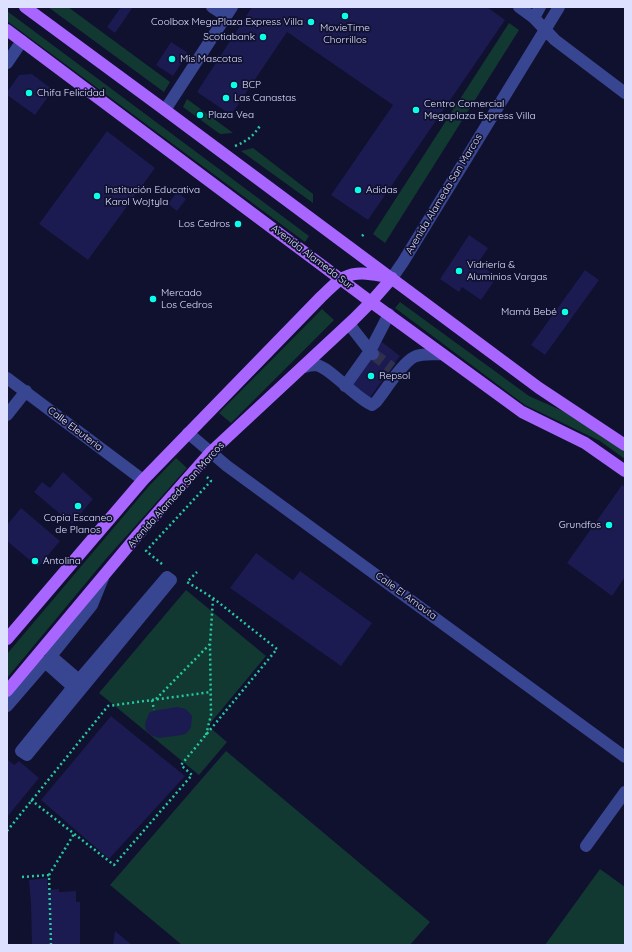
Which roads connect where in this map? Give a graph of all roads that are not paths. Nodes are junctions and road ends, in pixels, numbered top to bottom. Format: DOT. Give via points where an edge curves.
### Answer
graph roads {
  1 [pos="24,7"];
  2 [pos="212,7"];
  3 [pos="519,7"];
  4 [pos="540,7"];
  5 [pos="559,7"];
  6 [pos="229,12"];
  7 [pos="534,18"];
  8 [pos="545,29"];
  9 [pos="7,30"];
  10 [pos="22,41"];
  11 [pos="7,63"];
  12 [pos="625,93"];
  13 [pos="165,110"];
  14 [pos="392,278"];
  15 [pos="341,279"];
  16 [pos="371,302"];
  17 [pos="389,314"];
  18 [pos="349,324"];
  19 [pos="371,352"];
  20 [pos="442,354"];
  21 [pos="304,366"];
  22 [pos="7,378"];
  23 [pos="345,386"];
  24 [pos="26,391"];
  25 [pos="7,415"];
  26 [pos="188,433"];
  27 [pos="625,445"];
  28 [pos="210,453"];
  29 [pos="625,471"];
  30 [pos="143,480"];
  31 [pos="104,575"];
  32 [pos="7,640"];
  33 [pos="7,691"];
  34 [pos="7,706"];
  35 [pos="625,758"];
  36 [pos="625,792"];
  37 [pos="586,846"];
  1 -- 13 [label="main road"];
  2 -- 6 [label="street"];
  3 -- 7 [label="street"];
  4 -- 7 [label="street"];
  5 -- 8 [label="street, Avenida Alameda San Marcos"];
  6 -- 13 [label="street"];
  7 -- 8 [label="street"];
  8 -- 12 [label="street" via="555,40"];
  8 -- 14 [label="street, Avenida Alameda San Marcos"];
  9 -- 10 [label="main road, Avenida Alameda Sur"];
  10 -- 11 [label="street"];
  10 -- 15 [label="main road, Avenida Alameda Sur"];
  13 -- 14 [label="main road"];
  14 -- 15 [label="main road" via="350,274"];
  14 -- 16 [label="main road, Avenida Alameda San Marcos"];
  14 -- 27 [label="main road" via="539,388"];
  15 -- 16 [label="main road, Avenida Alameda Sur"];
  15 -- 26 [label="main road"];
  16 -- 17 [label="main road, Avenida Alameda Sur"];
  16 -- 18 [label="main road, Avenida Alameda San Marcos"];
  17 -- 19 [label="street"];
  17 -- 20 [label="main road, Avenida Alameda Sur"];
  18 -- 19 [label="street"];
  18 -- 21 [label="main road, Avenida Alameda San Marcos"];
  19 -- 23 [label="street"];
  20 -- 23 [label="street" via="415,357 395,370 374,404 369,404"];
  20 -- 29 [label="main road, Avenida Alameda Sur" via="522,412 585,443"];
  21 -- 23 [label="street" via="316,365 324,368"];
  21 -- 28 [label="main road, Avenida Alameda San Marcos"];
  22 -- 24 [label="street, Calle Eleuteria"];
  24 -- 25 [label="street"];
  24 -- 30 [label="street, Calle Eleuteria"];
  26 -- 28 [label="street, Calle El Amauta"];
  26 -- 30 [label="main road"];
  28 -- 31 [label="main road, Avenida Alameda San Marcos"];
  28 -- 35 [label="street, Calle El Amauta"];
  30 -- 32 [label="main road"];
  31 -- 33 [label="main road, Avenida Alameda San Marcos"];
  31 -- 34 [label="street" via="92,605 51,656 79,680 167,577 171,580 27,755 21,750 73,687 45,662"];
  36 -- 37 [label="street"];
}
